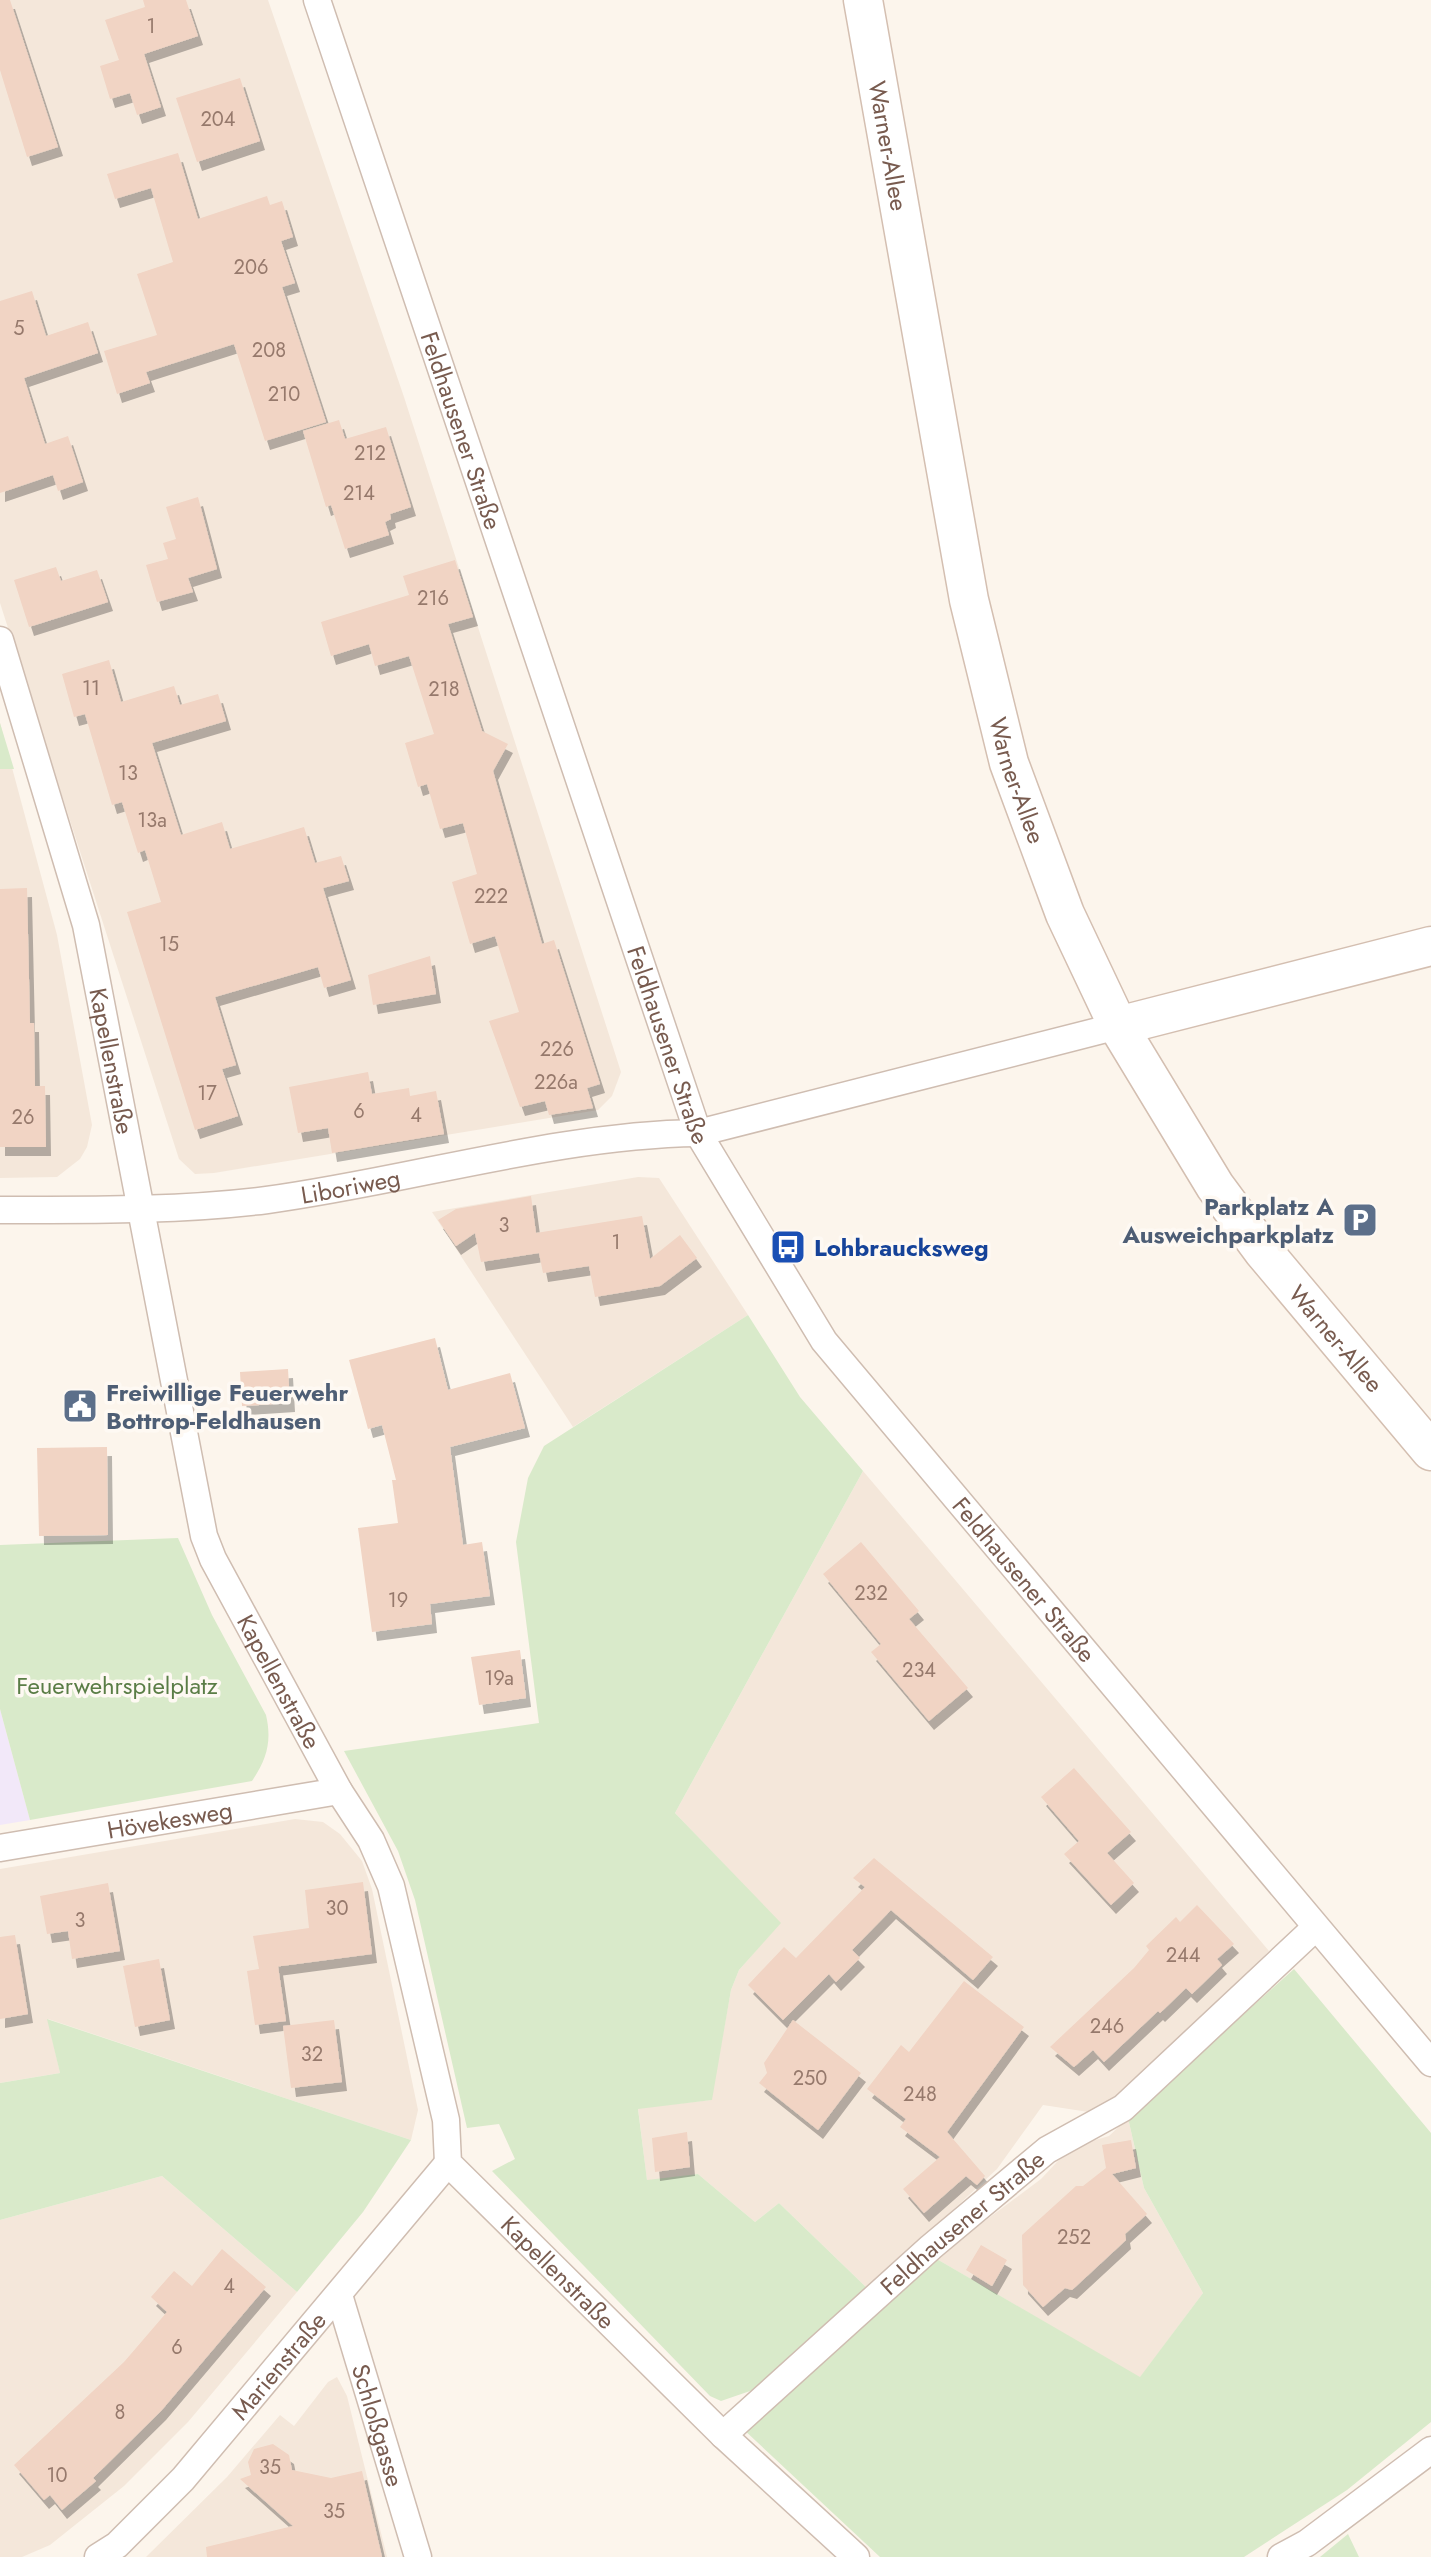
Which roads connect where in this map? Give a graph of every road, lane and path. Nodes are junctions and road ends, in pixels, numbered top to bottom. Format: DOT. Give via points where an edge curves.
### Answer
graph roads {
  1 [pos="317,0"];
  2 [pos="863,0"];
  3 [pos="0,640"];
  4 [pos="1431,946"];
  5 [pos="1118,1026"];
  6 [pos="698,1133"];
  7 [pos="141,1209"];
  8 [pos="0,1210"];
  9 [pos="1431,1451"];
  10 [pos="339,1791"];
  11 [pos="0,1848"];
  12 [pos="1315,1928"];
  13 [pos="1431,2063"];
  14 [pos="448,2163"];
  15 [pos="339,2295"];
  16 [pos="723,2435"];
  17 [pos="1431,2450"];
  18 [pos="98,2557"];
  19 [pos="418,2557"];
  20 [pos="856,2557"];
  21 [pos="1281,2557"];
  1 -- 6 [label="street, Feldhausener Straße"];
  2 -- 5 [label="street, Warner-Allee" via="969,600 1005,748 1065,914"];
  3 -- 7 [label="street, Kapellenstraße" via="86,925"];
  4 -- 5 [label="street"];
  5 -- 6 [label="street"];
  5 -- 9 [label="street, Warner-Allee" via="1215,1186"];
  6 -- 7 [label="street, Liboriweg" via="632,1134 265,1200"];
  6 -- 12 [label="street, Feldhausener Straße" via="824,1341"];
  7 -- 8 [label="street, Liboriweg"];
  7 -- 10 [label="street, Kapellenstraße" via="204,1536"];
  10 -- 11 [label="street, Hövekesweg"];
  10 -- 14 [label="street, Kapellenstraße" via="371,1840 391,1886 446,2120"];
  12 -- 13 [label="street, Feldhausener Straße"];
  12 -- 16 [label="street, Feldhausener Straße" via="1123,2108 1047,2150"];
  14 -- 15 [label="street, Marienstraße"];
  14 -- 16 [label="street, Kapellenstraße"];
  15 -- 18 [label="street, Marienstraße" via="183,2479 117,2545"];
  15 -- 19 [label="street, Schloßgasse"];
  16 -- 20 [label="street, Kapellenstraße"];
  17 -- 21 [label="street"];
}
